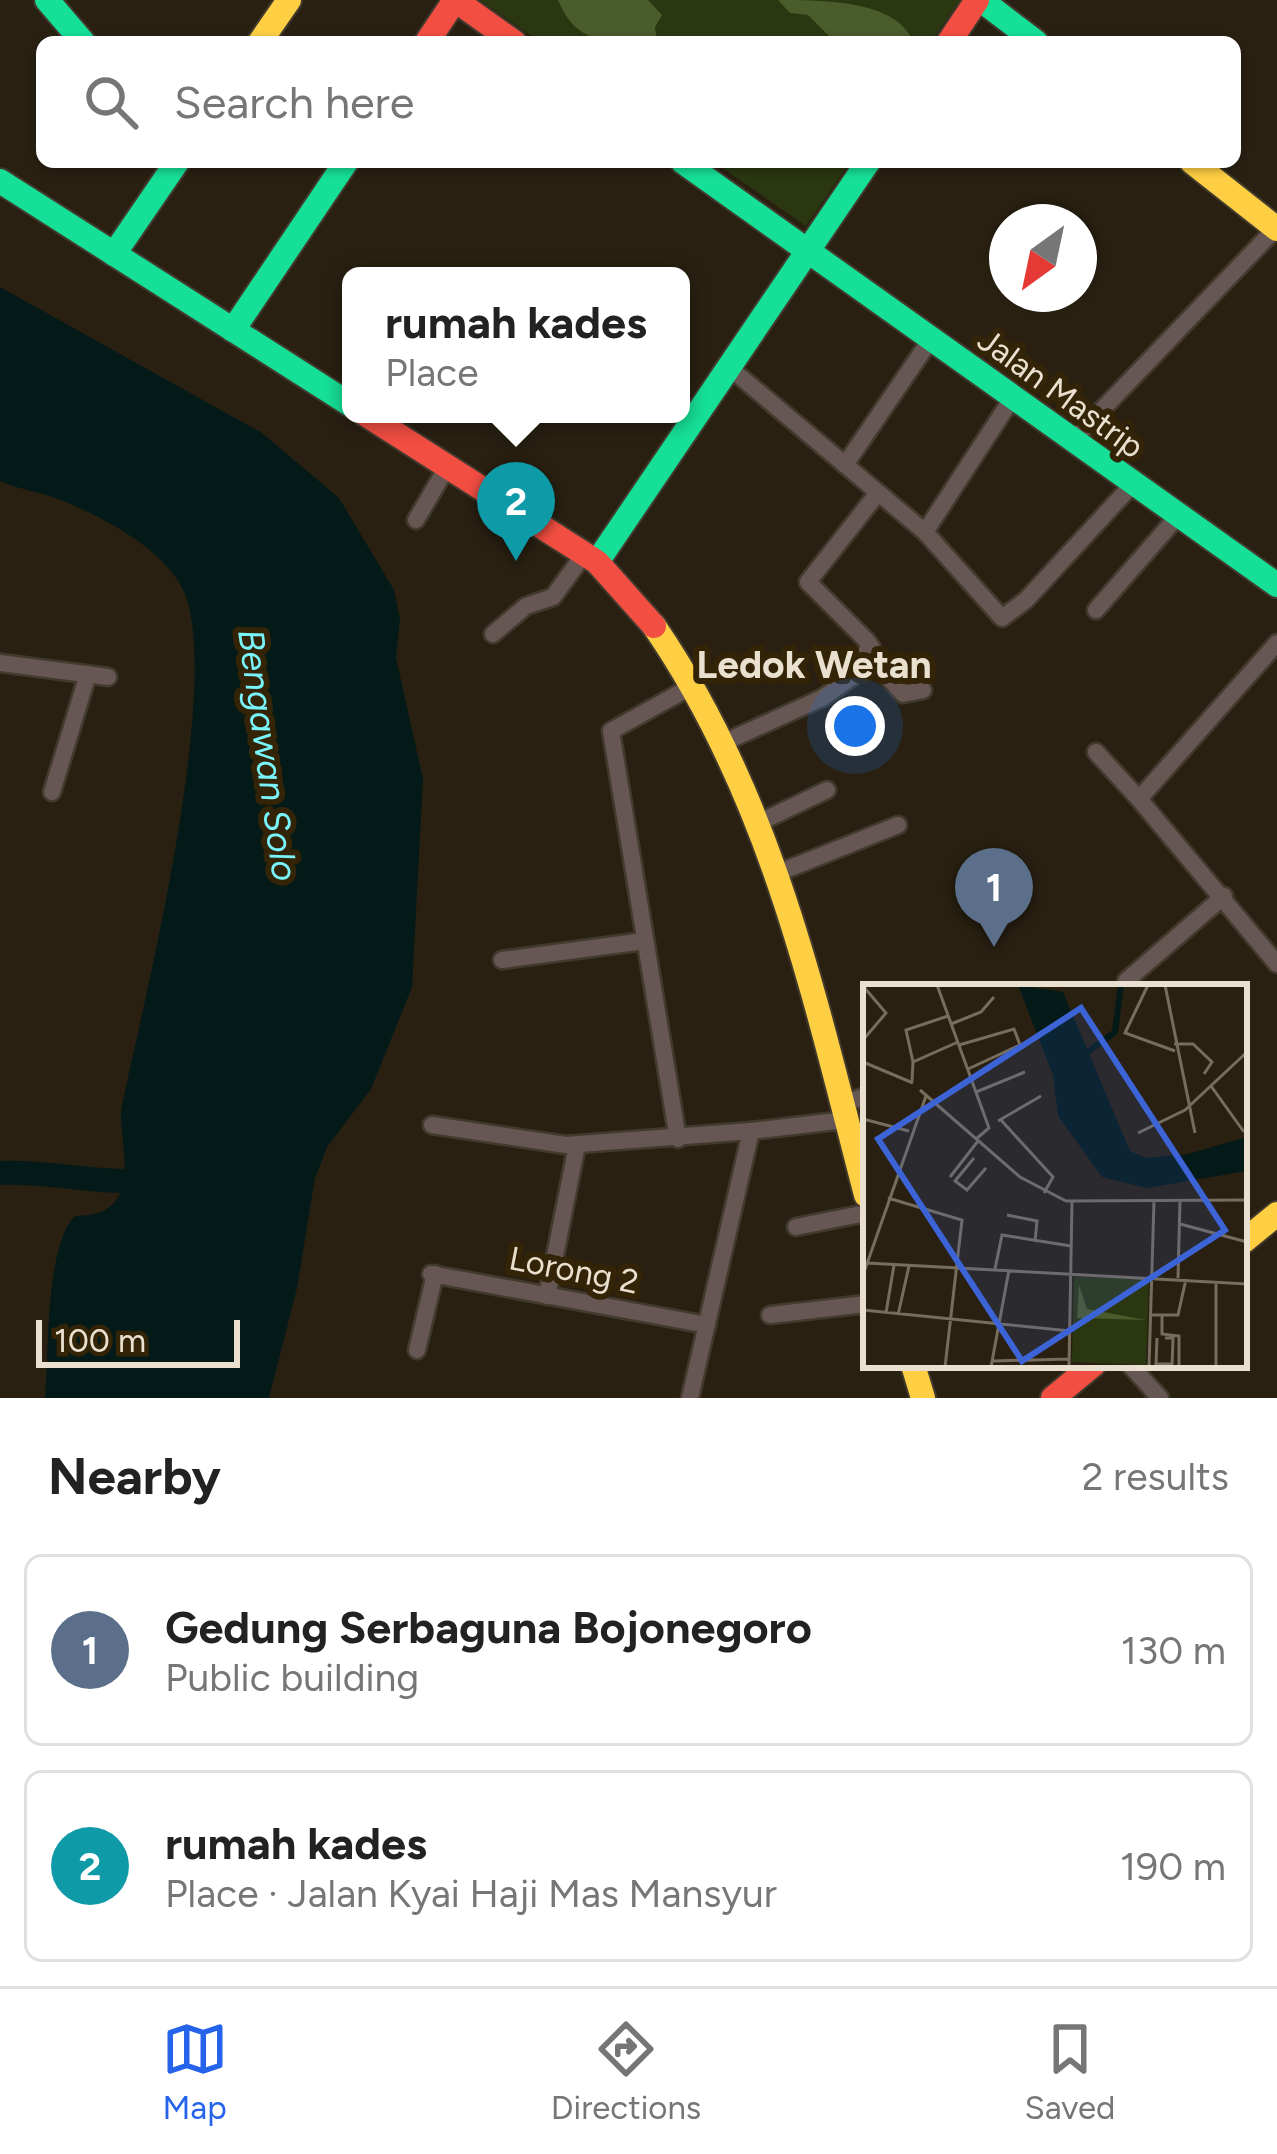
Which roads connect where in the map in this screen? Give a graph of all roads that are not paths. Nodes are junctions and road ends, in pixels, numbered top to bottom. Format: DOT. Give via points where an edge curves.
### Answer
graph roads {
  1 [pos="47,0"];
  2 [pos="289,0"];
  3 [pos="455,0"];
  4 [pos="979,0"];
  5 [pos="78,36"];
  6 [pos="264,36"];
  7 [pos="431,36"];
  8 [pos="506,36"];
  9 [pos="953,36"];
  10 [pos="1028,36"];
  11 [pos="173,168"];
  12 [pos="342,168"];
  13 [pos="691,168"];
  14 [pos="864,168"];
  15 [pos="1200,168"];
  16 [pos="0,181"];
  17 [pos="1277,228"];
  18 [pos="808,251"];
  19 [pos="114,254"];
  20 [pos="233,330"];
  21 [pos="931,339"];
  22 [pos="730,368"];
  23 [pos="1012,397"];
  24 [pos="342,399"];
  25 [pos="379,423"];
  26 [pos="690,423"];
  27 [pos="690,423"];
  28 [pos="1072,441"];
  29 [pos="845,465"];
  30 [pos="447,467"];
  31 [pos="1132,485"];
  32 [pos="877,494"];
  33 [pos="1177,517"];
  34 [pos="416,520"];
  35 [pos="925,532"];
  36 [pos="591,558"];
  37 [pos="1277,585"];
  38 [pos="1096,610"];
  39 [pos="493,634"];
  40 [pos="1277,643"];
  41 [pos="0,662"];
  42 [pos="874,662"];
  43 [pos="88,674"];
  44 [pos="108,677"];
  45 [pos="694,685"];
  46 [pos="923,690"];
  47 [pos="725,742"];
  48 [pos="1096,752"];
  49 [pos="827,790"];
  50 [pos="52,792"];
  51 [pos="1139,799"];
  52 [pos="758,823"];
  53 [pos="898,825"];
  54 [pos="776,874"];
  55 [pos="1224,896"];
  56 [pos="644,941"];
  57 [pos="502,960"];
  58 [pos="1277,964"];
  59 [pos="1126,981"];
  60 [pos="863,1098"];
  61 [pos="843,1112"];
  62 [pos="432,1124"];
  63 [pos="752,1131"];
  64 [pos="678,1139"];
  65 [pos="577,1145"];
  66 [pos="863,1184"];
  67 [pos="863,1214"];
  68 [pos="1277,1214"];
  69 [pos="796,1227"];
  70 [pos="1277,1230"];
  71 [pos="1247,1239"];
  72 [pos="1247,1255"];
  73 [pos="547,1295"];
  74 [pos="863,1304"];
  75 [pos="770,1315"];
  76 [pos="707,1325"];
  77 [pos="417,1350"];
  78 [pos="914,1368"];
  79 [pos="1090,1368"];
  80 [pos="1109,1368"];
  81 [pos="1133,1368"];
  82 [pos="690,1398"];
  83 [pos="923,1398"];
  84 [pos="1053,1398"];
  85 [pos="1073,1398"];
  86 [pos="1160,1398"];
  1 -- 5 [label="main road"];
  2 -- 6 [label="main road"];
  3 -- 7 [label="main road"];
  3 -- 8 [label="main road"];
  4 -- 9 [label="main road"];
  4 -- 10 [label="main road"];
  11 -- 19 [label="main road"];
  12 -- 20 [label="main road"];
  13 -- 18 [label="main road, Jalan Mastrip"];
  14 -- 18 [label="main road"];
  15 -- 17 [label="main road"];
  16 -- 19 [label="main road"];
  17 -- 28 [label="street"];
  18 -- 21 [label="main road, Jalan Mastrip"];
  18 -- 22 [label="main road"];
  19 -- 20 [label="main road"];
  20 -- 24 [label="main road"];
  21 -- 23 [label="main road, Jalan Mastrip"];
  21 -- 29 [label="street"];
  22 -- 26 [label="main road"];
  22 -- 29 [label="street"];
  23 -- 28 [label="main road, Jalan Mastrip"];
  23 -- 35 [label="street"];
  25 -- 30 [label="main road"];
  27 -- 36 [label="main road"];
  28 -- 31 [label="main road, Jalan Mastrip"];
  29 -- 32 [label="street"];
  30 -- 34 [label="street"];
  30 -- 36 [label="main road"];
  31 -- 33 [label="main road, Jalan Mastrip"];
  31 -- 35 [label="street" via="1007,617 989,610"];
  32 -- 35 [label="street"];
  32 -- 42 [label="street" via="808,582 867,641"];
  33 -- 37 [label="main road, Jalan Mastrip"];
  33 -- 38 [label="street"];
  36 -- 39 [label="street" via="553,597 526,606"];
  36 -- 45 [label="main road" via="620,584"];
  40 -- 51 [label="street"];
  41 -- 43 [label="street"];
  42 -- 46 [label="street" via="903,694"];
  42 -- 47 [label="street" via="822,698"];
  43 -- 44 [label="street"];
  43 -- 50 [label="street"];
  45 -- 47 [label="main road"];
  45 -- 56 [label="street" via="611,730"];
  47 -- 52 [label="main road"];
  48 -- 51 [label="street"];
  49 -- 52 [label="street"];
  51 -- 55 [label="street"];
  52 -- 54 [label="main road"];
  53 -- 54 [label="street"];
  54 -- 61 [label="main road"];
  55 -- 58 [label="street"];
  55 -- 59 [label="street"];
  56 -- 57 [label="street"];
  56 -- 64 [label="street"];
  60 -- 61 [label="street"];
  61 -- 63 [label="street"];
  61 -- 66 [label="main road"];
  62 -- 65 [label="street"];
  63 -- 64 [label="street"];
  63 -- 76 [label="street"];
  64 -- 65 [label="street"];
  65 -- 73 [label="street"];
  67 -- 69 [label="street"];
  68 -- 71 [label="main road"];
  70 -- 72 [label="main road"];
  73 -- 76 [label="street, Lorong 2"];
  73 -- 77 [label="street, Lorong 2" via="433,1274"];
  74 -- 75 [label="street"];
  76 -- 82 [label="street"];
  78 -- 83 [label="main road"];
  79 -- 84 [label="main road"];
  80 -- 85 [label="main road"];
  81 -- 86 [label="street"];
}
